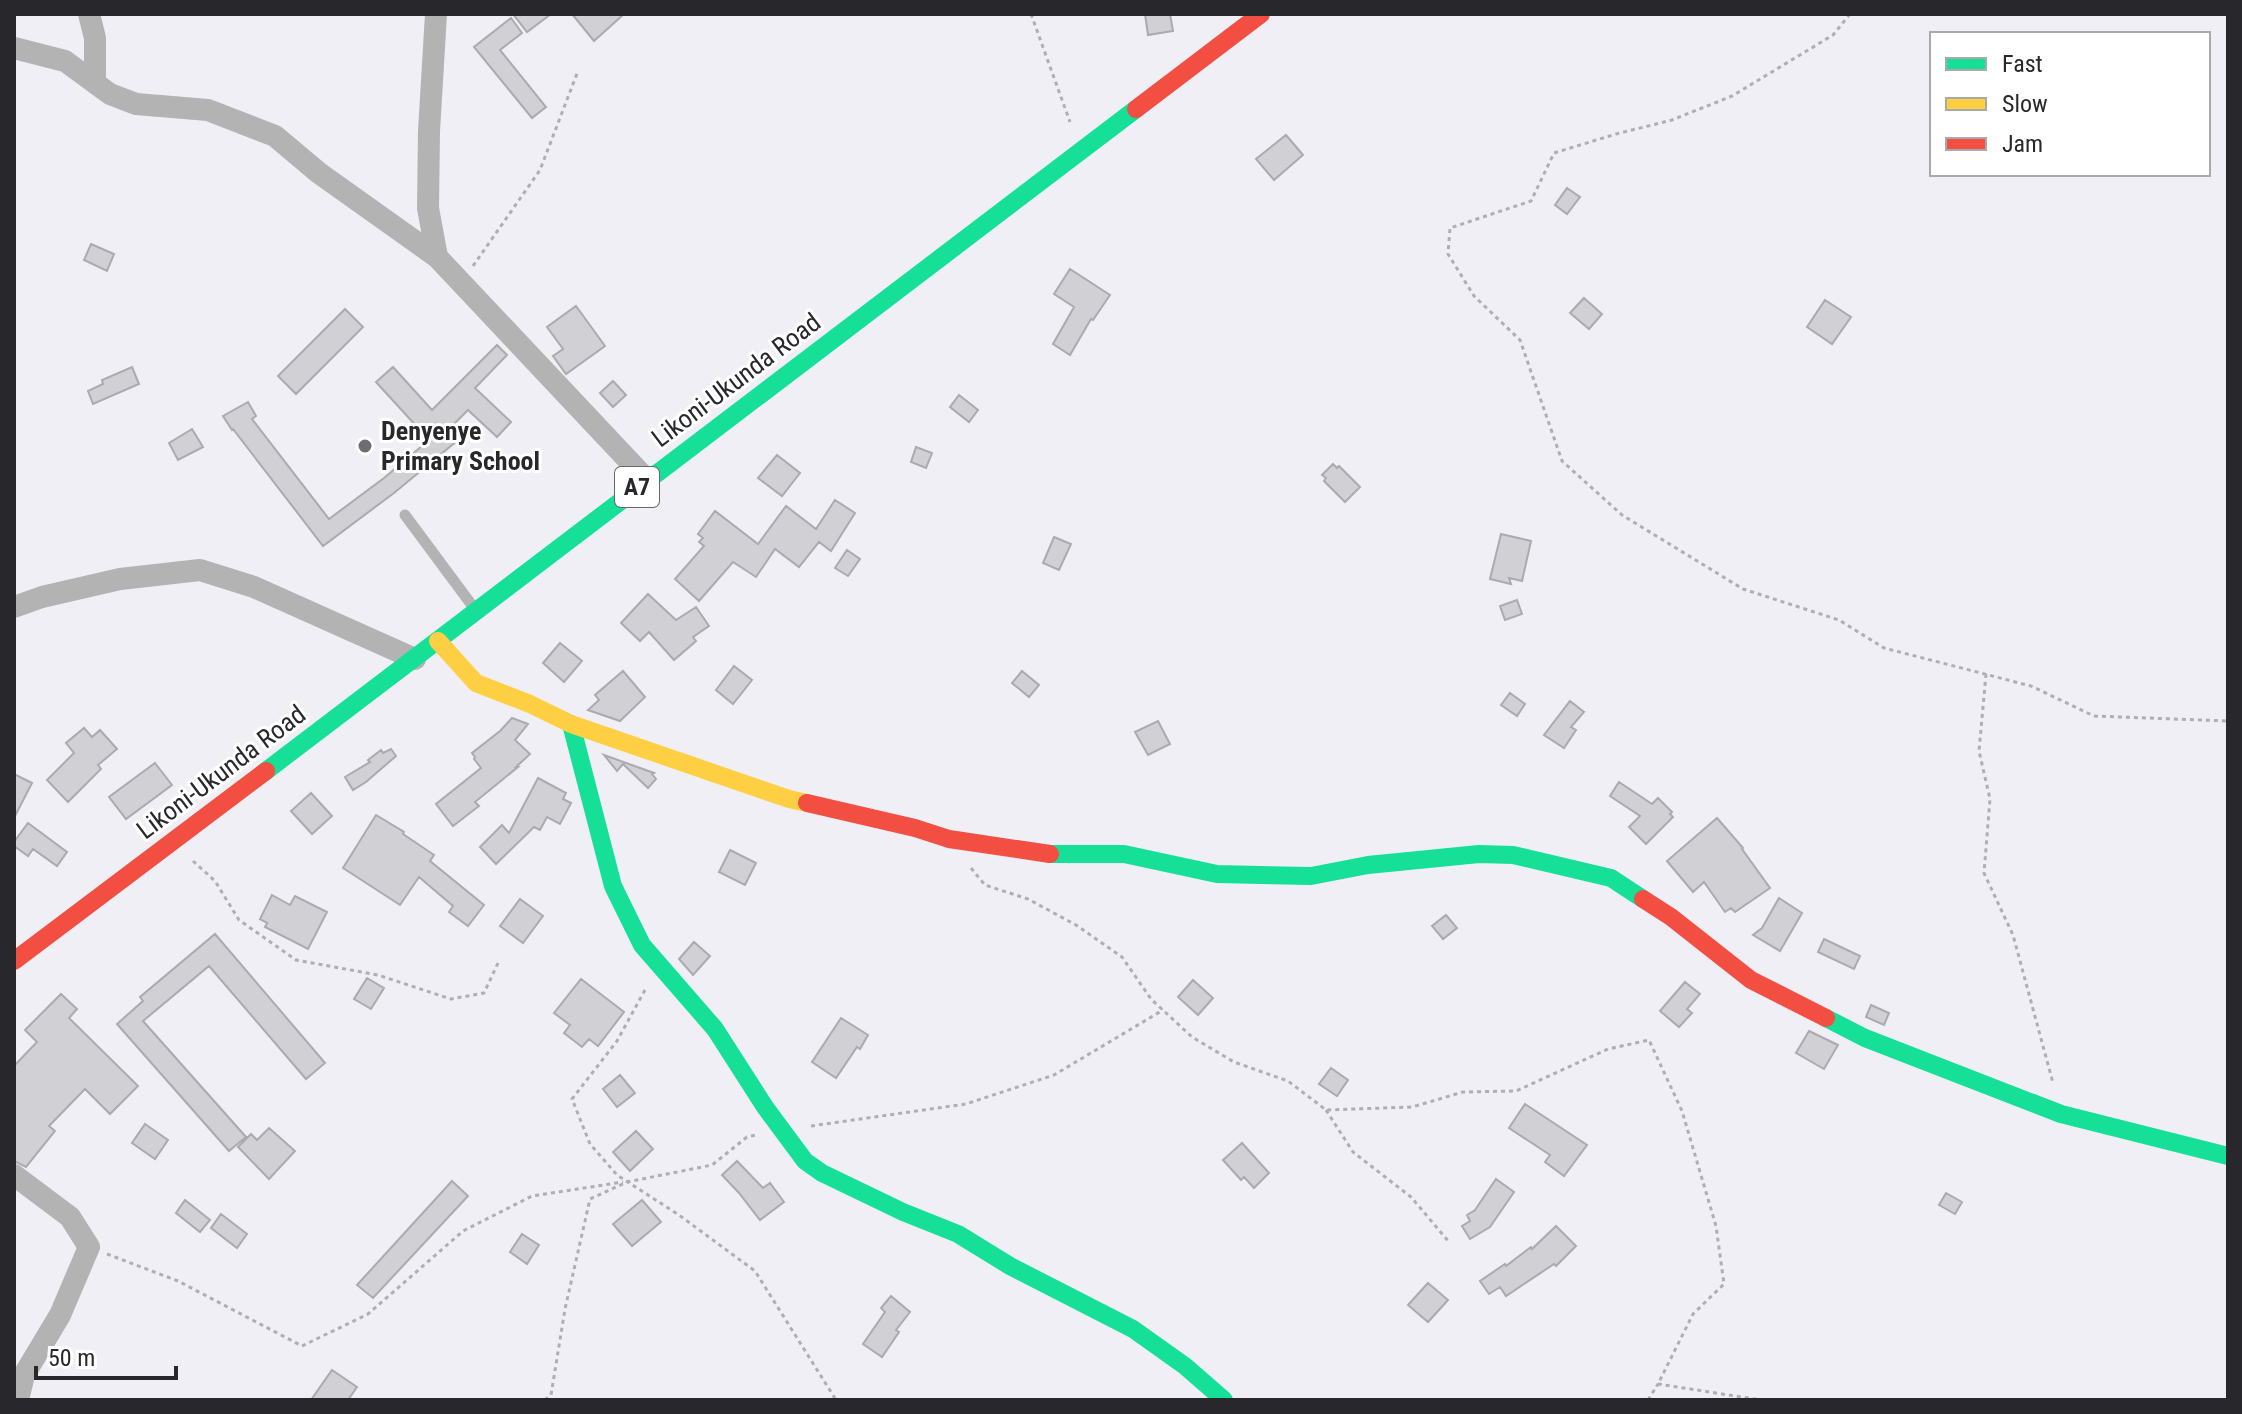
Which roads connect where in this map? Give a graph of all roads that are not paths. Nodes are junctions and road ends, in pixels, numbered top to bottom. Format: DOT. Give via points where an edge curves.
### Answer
graph roads {
  1 [pos="89,14"];
  2 [pos="436,14"];
  3 [pos="1261,14"];
  4 [pos="14,48"];
  5 [pos="95,83"];
  6 [pos="437,257"];
  7 [pos="647,480"];
  8 [pos="405,515"];
  9 [pos="14,607"];
  10 [pos="477,612"];
  11 [pos="438,641"];
  12 [pos="415,659"];
  13 [pos="571,724"];
  14 [pos="14,961"];
  15 [pos="2228,1156"];
  16 [pos="14,1175"];
  17 [pos="18,1400"];
  18 [pos="1224,1400"];
  1 -- 5 [label="street"];
  2 -- 6 [label="street" via="428,208"];
  3 -- 7 [label="main road, Likoni-Ukunda Road / A7"];
  4 -- 5 [label="street" via="65,61"];
  5 -- 6 [label="street" via="136,104 208,110 275,136"];
  6 -- 7 [label="street"];
  7 -- 10 [label="main road, Likoni-Ukunda Road / A7"];
  8 -- 10 [label="lane"];
  9 -- 12 [label="street" via="120,579 200,570 254,587"];
  10 -- 11 [label="main road, Likoni-Ukunda Road / A7"];
  11 -- 12 [label="main road, Likoni-Ukunda Road / A7"];
  11 -- 13 [label="main road" via="476,683"];
  12 -- 14 [label="main road, Likoni-Ukunda Road / A7"];
  13 -- 15 [label="main road" via="789,799 949,839 1041,854 1124,854 1217,874 1311,876 1368,865 1513,855 1611,878 1751,980 1865,1038 2061,1114"];
  13 -- 18 [label="main road" via="613,886 642,945 715,1029 805,1161 958,1234 1133,1329"];
  16 -- 17 [label="street" via="70,1217 89,1247 60,1315 24,1375"];
}
